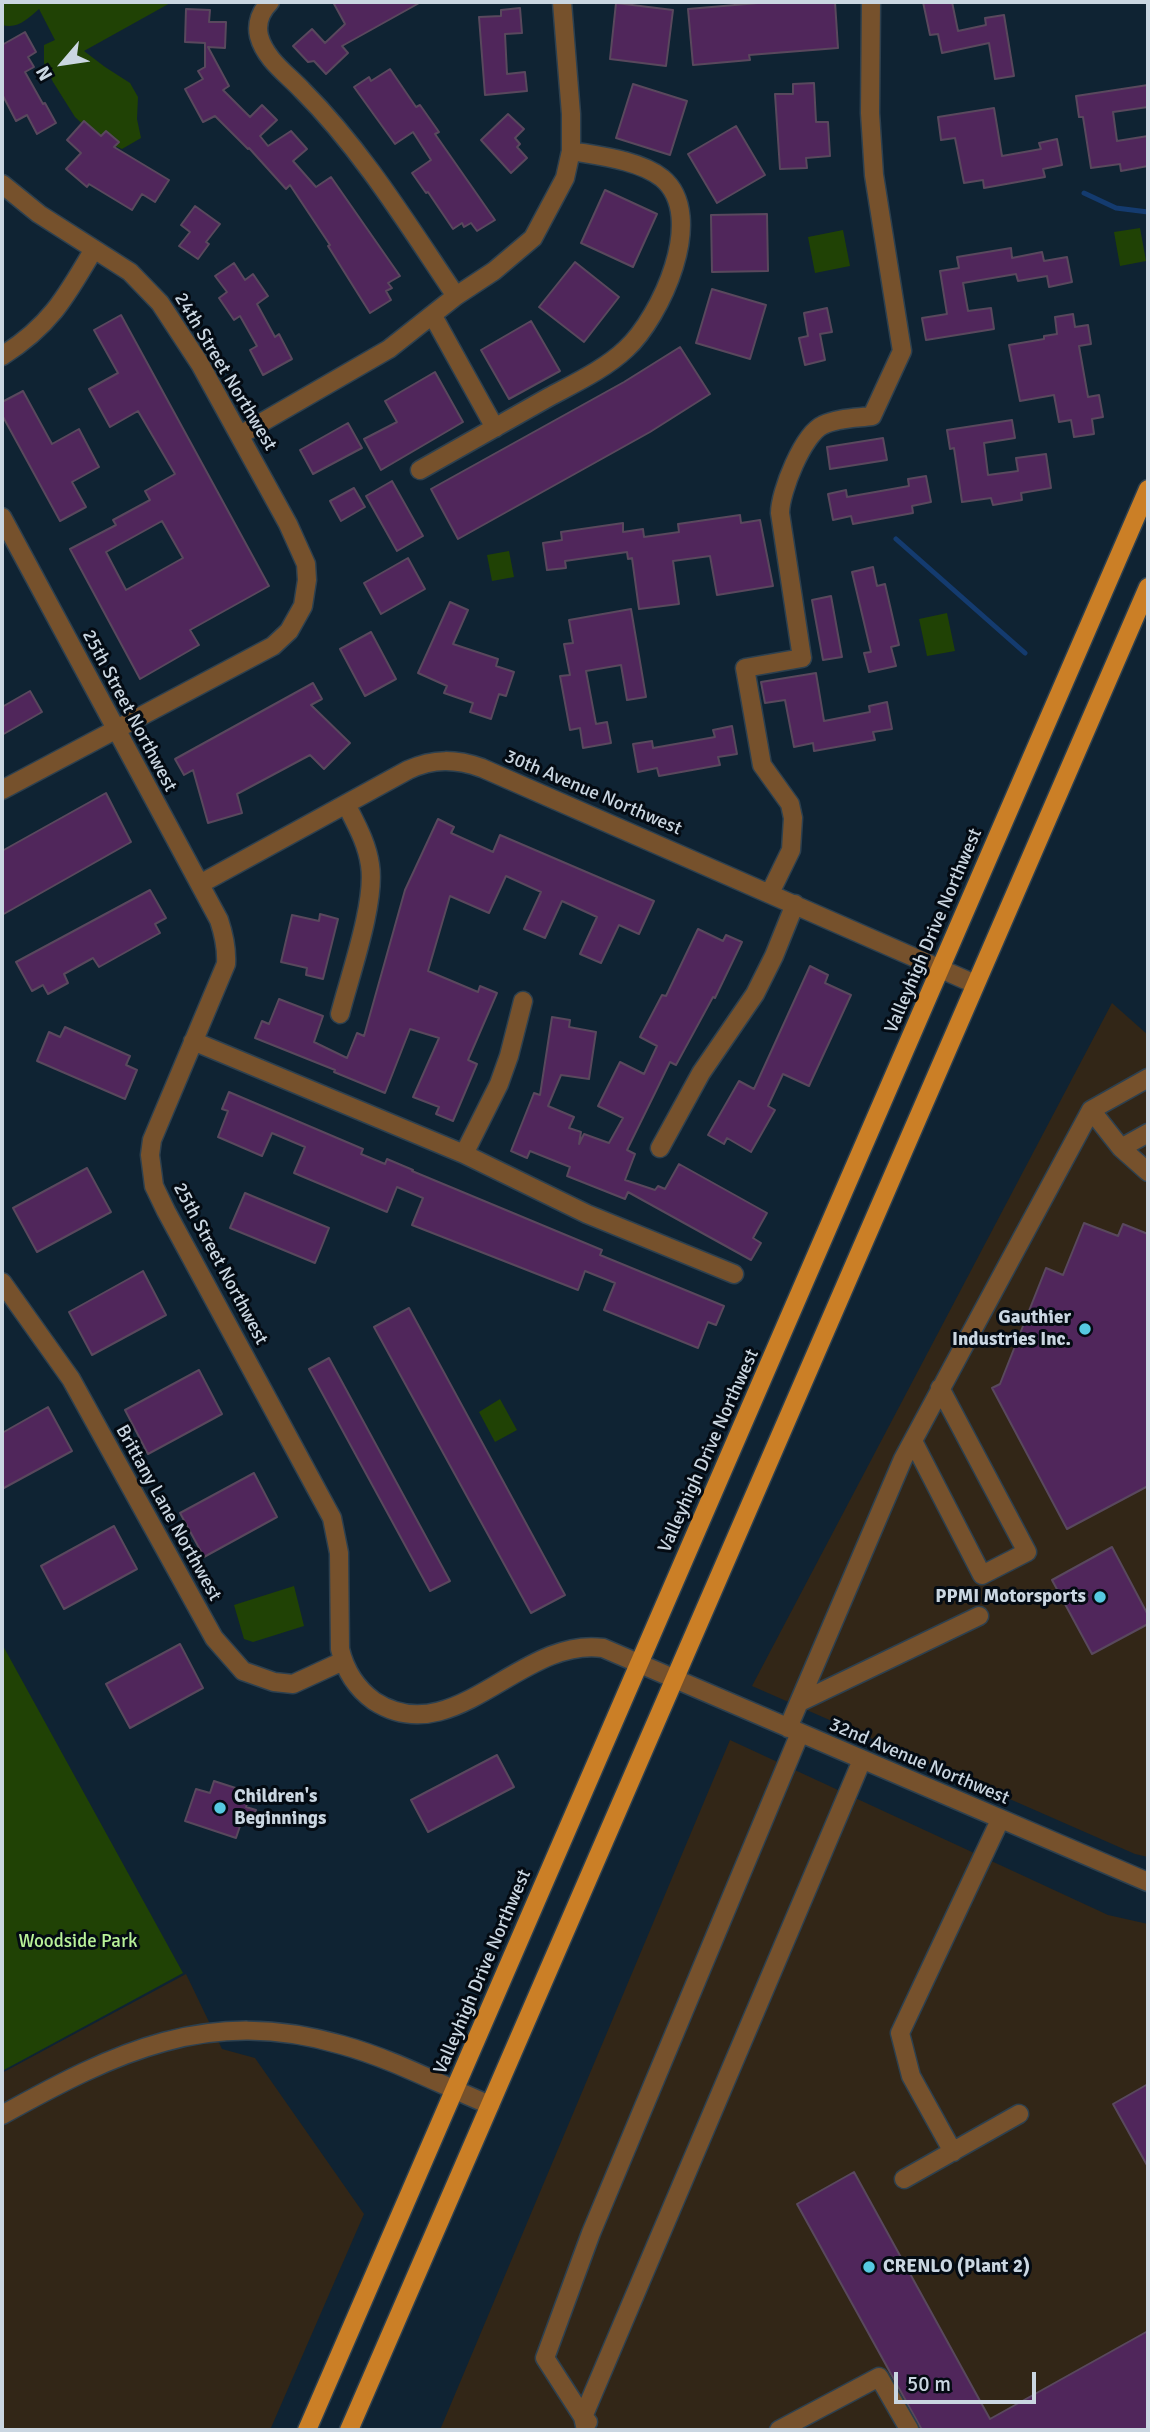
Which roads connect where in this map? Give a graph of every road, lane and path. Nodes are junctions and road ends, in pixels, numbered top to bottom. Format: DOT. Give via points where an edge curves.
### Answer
graph roads {
  1 [pos="270,2"];
  2 [pos="562,2"];
  3 [pos="871,2"];
  4 [pos="571,151"];
  5 [pos="2,184"];
  6 [pos="94,249"];
  7 [pos="456,296"];
  8 [pos="433,316"];
  9 [pos="2,356"];
  10 [pos="495,428"];
  11 [pos="240,435"];
  12 [pos="420,470"];
  13 [pos="1148,489"];
  14 [pos="2,517"];
  15 [pos="1148,587"];
  16 [pos="115,730"];
  17 [pos="2,790"];
  18 [pos="346,804"];
  19 [pos="200,884"];
  20 [pos="771,893"];
  21 [pos="795,904"];
  22 [pos="941,969"];
  23 [pos="975,984"];
  24 [pos="523,1001"];
  25 [pos="340,1014"];
  26 [pos="193,1041"];
  27 [pos="1148,1078"];
  28 [pos="1091,1110"];
  29 [pos="1148,1133"];
  30 [pos="660,1148"];
  31 [pos="1121,1148"];
  32 [pos="464,1154"];
  33 [pos="1148,1172"];
  34 [pos="734,1274"];
  35 [pos="2,1282"];
  36 [pos="940,1388"];
  37 [pos="913,1441"];
  38 [pos="979,1616"];
  39 [pos="343,1661"];
  40 [pos="639,1663"];
  41 [pos="675,1678"];
  42 [pos="800,1702"];
  43 [pos="794,1731"];
  44 [pos="862,1760"];
  45 [pos="1000,1820"];
  46 [pos="1148,1882"];
  47 [pos="455,2091"];
  48 [pos="490,2105"];
  49 [pos="1019,2114"];
  50 [pos="2,2115"];
  51 [pos="953,2152"];
  52 [pos="904,2179"];
  53 [pos="588,2426"];
  54 [pos="307,2430"];
  55 [pos="349,2430"];
  56 [pos="779,2430"];
  57 [pos="906,2430"];
  1 -- 7 [label="street" via="258,20 259,37 267,51 347,137"];
  2 -- 4 [label="street"];
  3 -- 20 [label="street" via="874,175 902,351 872,416 823,424 808,437 780,500 802,658 745,668 762,765 790,804 793,818 791,850"];
  4 -- 7 [label="street" via="565,178 533,237 495,271"];
  4 -- 10 [label="street" via="629,163 662,178 680,208 679,246 651,317 625,350"];
  5 -- 6 [label="street, 24th Street Northwest"];
  6 -- 9 [label="street" via="52,316"];
  6 -- 11 [label="street, 24th Street Northwest" via="131,272 160,303"];
  7 -- 8 [label="street"];
  8 -- 10 [label="street"];
  8 -- 11 [label="street" via="366,364"];
  10 -- 12 [label="street"];
  11 -- 16 [label="street, 24th Street Northwest" via="303,554 307,580 303,606 289,631 273,646"];
  13 -- 22 [label="main road, Valleyhigh Drive Northwest"];
  14 -- 16 [label="street, 25th Street Northwest"];
  15 -- 23 [label="main road"];
  16 -- 17 [label="street"];
  16 -- 19 [label="street, 25th Street Northwest"];
  18 -- 19 [label="street, 30th Avenue Northwest"];
  18 -- 20 [label="street, 30th Avenue Northwest" via="421,764 466,762"];
  18 -- 25 [label="street" via="368,853 371,892"];
  19 -- 26 [label="street, 25th Street Northwest" via="219,920 227,948 220,981"];
  20 -- 21 [label="street, 30th Avenue Northwest"];
  21 -- 22 [label="street, 30th Avenue Northwest"];
  21 -- 30 [label="street" via="755,994 701,1073"];
  22 -- 23 [label="street, 30th Avenue Northwest"];
  22 -- 40 [label="main road, Valleyhigh Drive Northwest"];
  23 -- 41 [label="main road"];
  24 -- 32 [label="street" via="506,1065"];
  26 -- 32 [label="street"];
  26 -- 39 [label="street, 25th Street Northwest" via="152,1140 154,1186 332,1518 339,1553 338,1633"];
  27 -- 28 [label="street"];
  28 -- 31 [label="street"];
  28 -- 36 [label="street"];
  29 -- 31 [label="street"];
  31 -- 33 [label="street"];
  32 -- 34 [label="street" via="587,1214"];
  35 -- 39 [label="street, Brittany Lane Northwest" via="71,1379 208,1628 231,1659 243,1671 293,1684"];
  36 -- 37 [label="street"];
  36 -- 37 [label="street" via="1027,1552 982,1575"];
  37 -- 42 [label="street"];
  38 -- 42 [label="street"];
  39 -- 40 [label="street, 25th Street Northwest" via="368,1697 395,1711 422,1715 449,1708 572,1647 603,1648"];
  40 -- 41 [label="street, 25th Street Northwest"];
  40 -- 47 [label="main road, Valleyhigh Drive Northwest"];
  41 -- 43 [label="street, 32nd Avenue Northwest"];
  41 -- 48 [label="main road"];
  42 -- 43 [label="street"];
  43 -- 44 [label="street, 32nd Avenue Northwest"];
  43 -- 53 [label="street" via="779,1785 591,2233 545,2358"];
  44 -- 45 [label="street, 32nd Avenue Northwest"];
  44 -- 53 [label="street"];
  45 -- 46 [label="street, 32nd Avenue Northwest"];
  45 -- 51 [label="street" via="900,2033 911,2076"];
  47 -- 48 [label="street"];
  47 -- 50 [label="street" via="344,2045 284,2032 220,2032 138,2049 81,2072"];
  47 -- 54 [label="main road, Valleyhigh Drive Northwest"];
  48 -- 55 [label="main road"];
  49 -- 51 [label="street"];
  51 -- 52 [label="street"];
  56 -- 57 [label="street" via="879,2377"];
}
